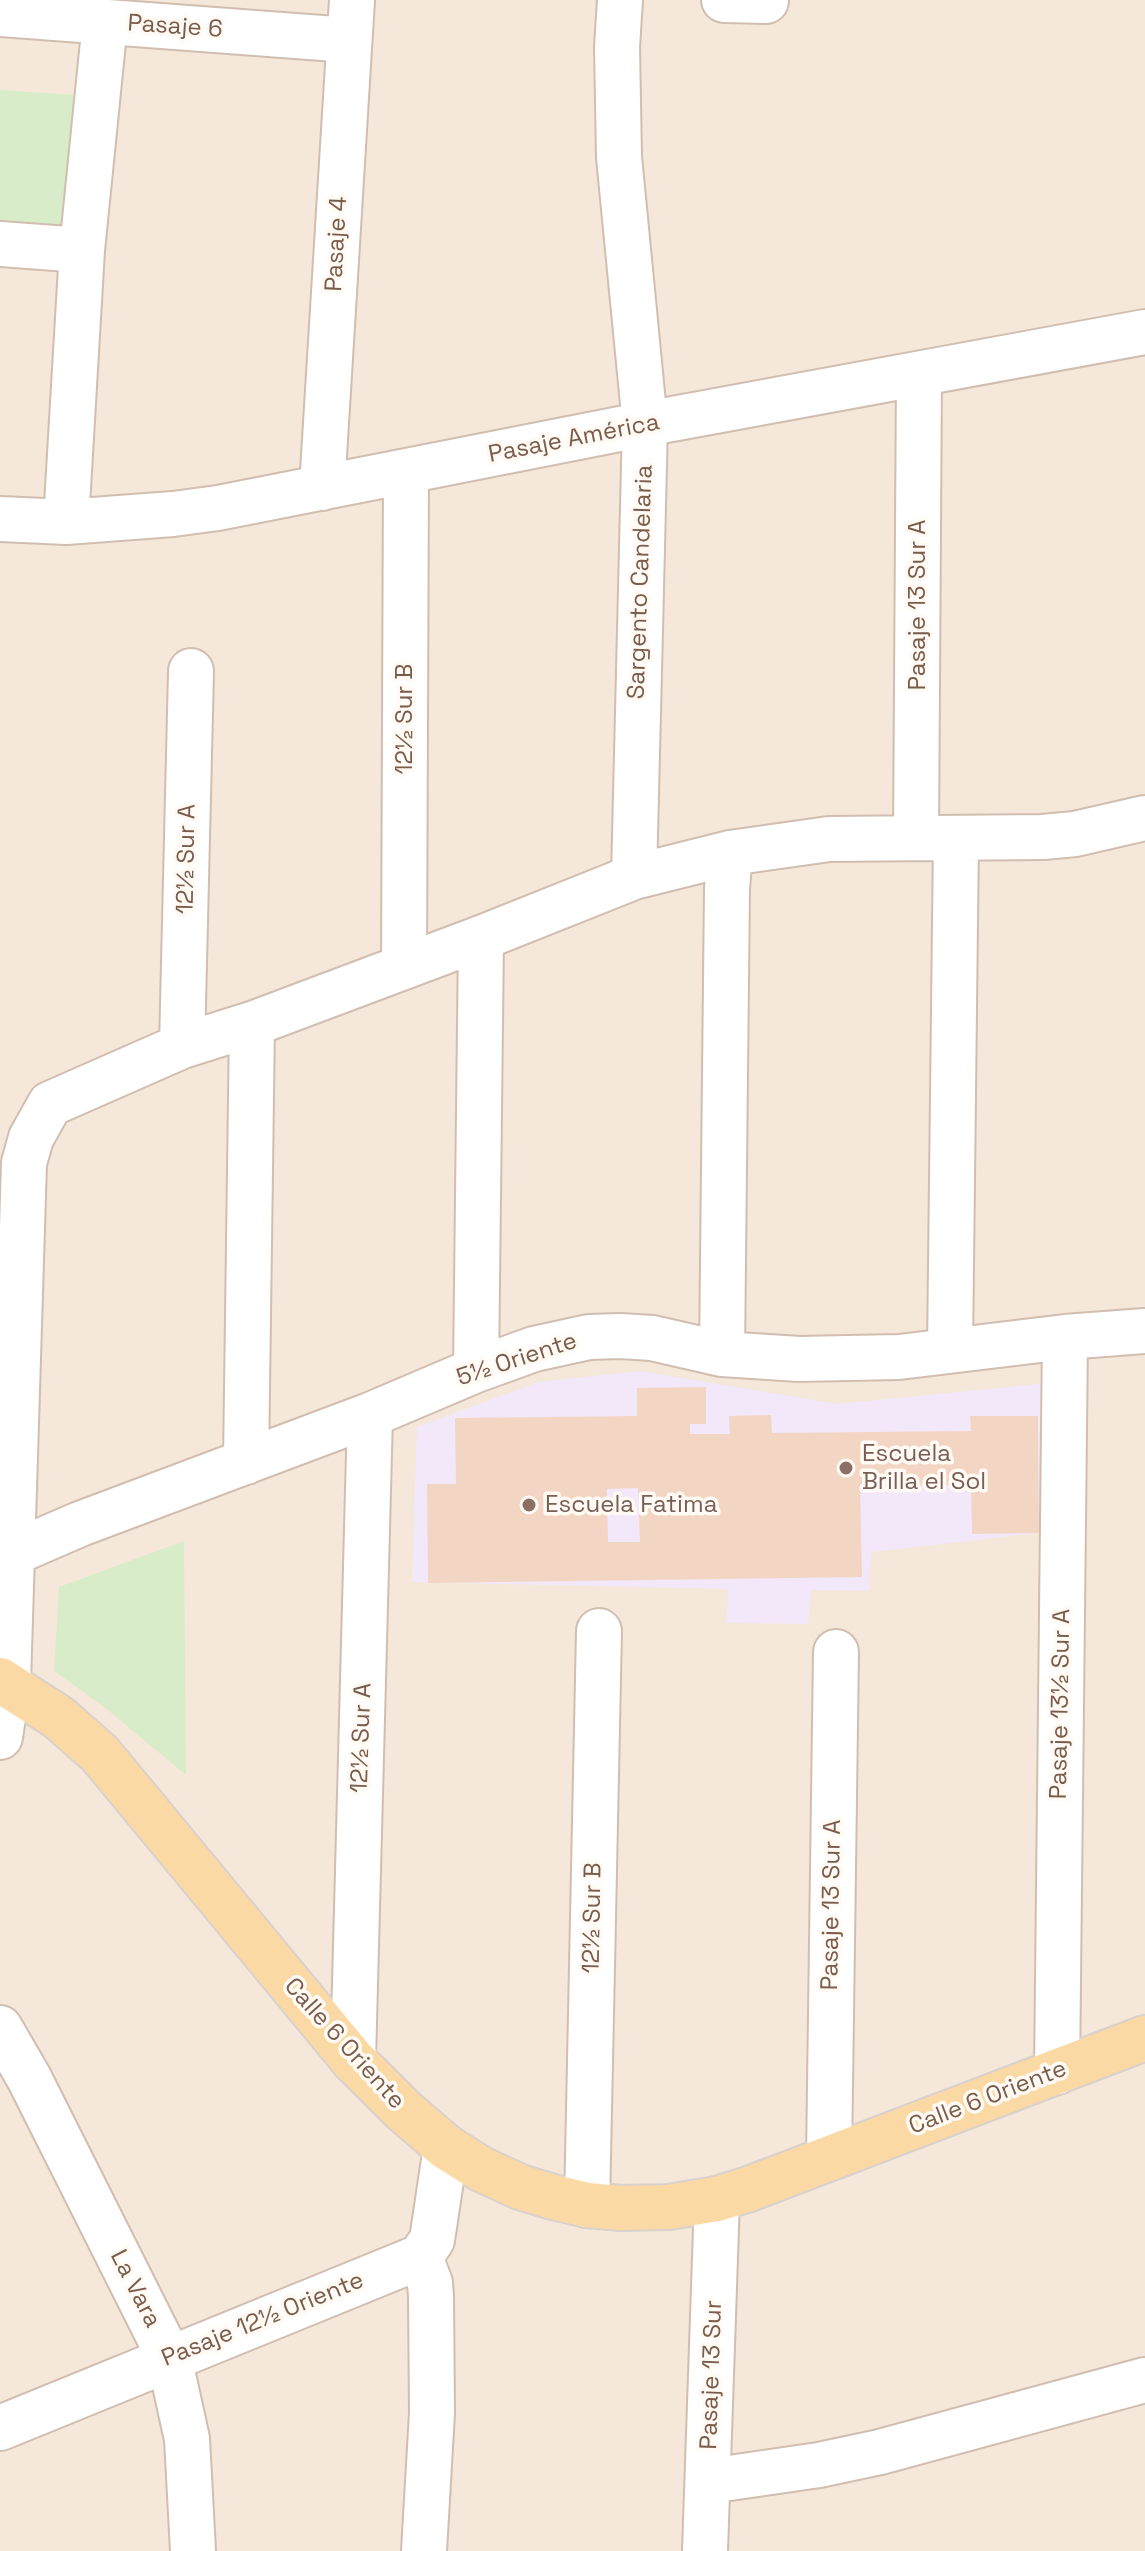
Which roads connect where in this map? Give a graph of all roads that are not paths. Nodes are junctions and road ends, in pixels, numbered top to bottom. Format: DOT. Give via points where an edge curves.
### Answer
graph roads {
  1 [pos="620,0"];
  2 [pos="724,0"];
  3 [pos="766,1"];
  4 [pos="0,14"];
  5 [pos="351,20"];
  6 [pos="105,22"];
  7 [pos="0,244"];
  8 [pos="82,250"];
  9 [pos="1145,332"];
  10 [pos="919,374"];
  11 [pos="645,424"];
  12 [pos="406,472"];
  13 [pos="322,488"];
  14 [pos="0,519"];
  15 [pos="66,522"];
  16 [pos="191,671"];
  17 [pos="1145,818"];
  18 [pos="936,838"];
  19 [pos="730,853"];
  20 [pos="634,877"];
  21 [pos="481,938"];
  22 [pos="404,966"];
  23 [pos="252,1024"];
  24 [pos="182,1046"];
  25 [pos="16,1134"];
  26 [pos="1145,1331"];
  27 [pos="1065,1337"];
  28 [pos="950,1350"];
  29 [pos="722,1354"];
  30 [pos="476,1370"];
  31 [pos="370,1415"];
  32 [pos="246,1462"];
  33 [pos="13,1553"];
  34 [pos="599,1631"];
  35 [pos="836,1652"];
  36 [pos="4,1682"];
  37 [pos="0,1737"];
  38 [pos="1145,2038"];
  39 [pos="4,2043"];
  40 [pos="353,2060"];
  41 [pos="1057,2072"];
  42 [pos="446,2147"];
  43 [pos="829,2158"];
  44 [pos="717,2199"];
  45 [pos="587,2205"];
  46 [pos="420,2257"];
  47 [pos="169,2357"];
  48 [pos="1145,2380"];
  49 [pos="0,2428"];
  50 [pos="709,2481"];
  51 [pos="193,2551"];
  52 [pos="424,2551"];
  53 [pos="705,2551"];
  1 -- 11 [label="street, Sargento Candelaria" via="619,157"];
  2 -- 3 [label="street"];
  4 -- 6 [label="street, Pasaje 6"];
  5 -- 6 [label="street, Pasaje 6"];
  5 -- 13 [label="street, Pasaje 4"];
  6 -- 8 [label="street"];
  7 -- 8 [label="street"];
  8 -- 15 [label="street"];
  9 -- 10 [label="street, Pasaje América"];
  10 -- 11 [label="street, Pasaje América"];
  10 -- 18 [label="street, Pasaje 13 Sur A"];
  11 -- 12 [label="street, Pasaje América"];
  11 -- 20 [label="street, Sargento Candelaria"];
  12 -- 13 [label="street, Pasaje América"];
  12 -- 22 [label="street, 12½ Sur B"];
  13 -- 15 [label="street, Pasaje América" via="173,514"];
  14 -- 15 [label="street, Pasaje América"];
  16 -- 24 [label="street, 12½ Sur A"];
  17 -- 18 [label="street" via="1075,834"];
  18 -- 19 [label="street" via="829,839"];
  18 -- 28 [label="street, Pasaje 13 Sur A"];
  19 -- 20 [label="street"];
  19 -- 29 [label="street"];
  20 -- 21 [label="street"];
  21 -- 22 [label="street"];
  21 -- 30 [label="street"];
  22 -- 23 [label="street"];
  23 -- 24 [label="street"];
  23 -- 32 [label="street"];
  24 -- 25 [label="street" via="50,1104"];
  25 -- 33 [label="street" via="24,1163"];
  26 -- 27 [label="street, 5½ Oriente"];
  27 -- 28 [label="street, 5½ Oriente"];
  27 -- 41 [label="street, Pasaje 13½ Sur A"];
  28 -- 29 [label="street, 5½ Oriente" via="860,1358"];
  29 -- 30 [label="street, 5½ Oriente" via="652,1338 589,1337"];
  30 -- 31 [label="street, 5½ Oriente"];
  31 -- 32 [label="street, 5½ Oriente"];
  31 -- 40 [label="street, 12½ Sur A"];
  32 -- 33 [label="street, 5½ Oriente"];
  33 -- 36 [label="street"];
  34 -- 45 [label="street, 12½ Sur B"];
  35 -- 43 [label="street, Pasaje 13 Sur A"];
  36 -- 37 [label="street"];
  36 -- 40 [label="main road, Calle 6 Oriente" via="58,1717 100,1754"];
  38 -- 41 [label="main road, Calle 6 Oriente"];
  39 -- 47 [label="street, La Vara" via="29,2078"];
  40 -- 42 [label="main road, Calle 6 Oriente"];
  41 -- 43 [label="main road, Calle 6 Oriente"];
  42 -- 45 [label="main road, Calle 6 Oriente" via="520,2187"];
  42 -- 46 [label="street" via="432,2240"];
  43 -- 44 [label="main road, Calle 6 Oriente"];
  44 -- 45 [label="main road, Calle 6 Oriente" via="669,2207"];
  44 -- 50 [label="street, Pasaje 13 Sur"];
  46 -- 47 [label="street, Pasaje 12½ Oriente"];
  46 -- 52 [label="street" via="431,2297 432,2413"];
  47 -- 49 [label="street, Pasaje 12½ Oriente"];
  47 -- 51 [label="street, La Vara" via="187,2439"];
  48 -- 50 [label="street" via="880,2452"];
  50 -- 53 [label="street, Pasaje 13 Sur"];
}
